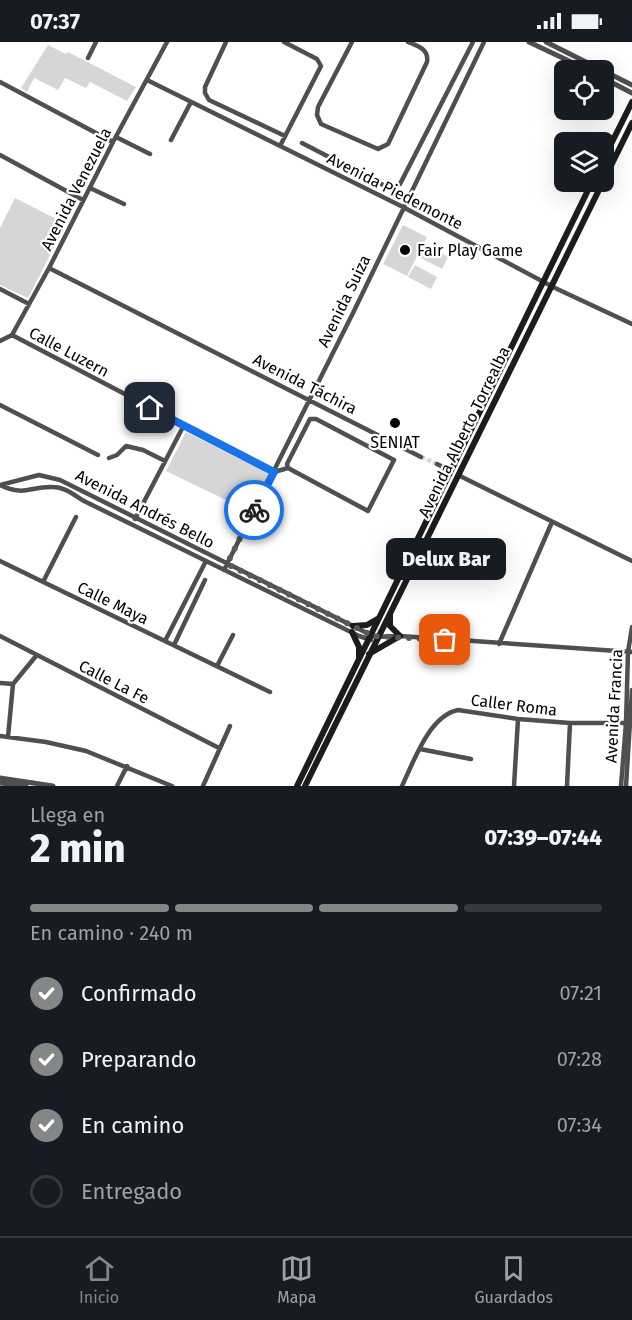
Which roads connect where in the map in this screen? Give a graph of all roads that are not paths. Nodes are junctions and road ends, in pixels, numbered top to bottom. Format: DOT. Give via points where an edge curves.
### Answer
graph roads {
  1 [pos="96,42"];
  2 [pos="166,42"];
  3 [pos="226,42"];
  4 [pos="284,42"];
  5 [pos="352,42"];
  6 [pos="408,42"];
  7 [pos="473,42"];
  8 [pos="484,42"];
  9 [pos="529,42"];
  10 [pos="546,42"];
  11 [pos="88,58"];
  12 [pos="567,60"];
  13 [pos="147,80"];
  14 [pos="0,82"];
  15 [pos="614,84"];
  16 [pos="632,85"];
  17 [pos="632,93"];
  18 [pos="446,94"];
  19 [pos="456,98"];
  20 [pos="191,102"];
  21 [pos="632,102"];
  22 [pos="632,123"];
  23 [pos="285,136"];
  24 [pos="614,138"];
  25 [pos="114,139"];
  26 [pos="171,140"];
  27 [pos="302,143"];
  28 [pos="280,146"];
  29 [pos="0,154"];
  30 [pos="150,154"];
  31 [pos="90,188"];
  32 [pos="587,192"];
  33 [pos="82,200"];
  34 [pos="124,204"];
  35 [pos="403,207"];
  36 [pos="49,268"];
  37 [pos="544,282"];
  38 [pos="551,286"];
  39 [pos="0,289"];
  40 [pos="29,304"];
  41 [pos="632,324"];
  42 [pos="12,335"];
  43 [pos="0,342"];
  44 [pos="309,399"];
  45 [pos="0,405"];
  46 [pos="184,425"];
  47 [pos="98,455"];
  48 [pos="421,457"];
  49 [pos="110,458"];
  50 [pos="165,461"];
  51 [pos="437,465"];
  52 [pos="288,468"];
  53 [pos="274,472"];
  54 [pos="455,473"];
  55 [pos="25,479"];
  56 [pos="18,481"];
  57 [pos="0,485"];
  58 [pos="16,491"];
  59 [pos="25,492"];
  60 [pos="76,517"];
  61 [pos="135,519"];
  62 [pos="552,522"];
  63 [pos="209,555"];
  64 [pos="0,561"];
  65 [pos="206,561"];
  66 [pos="632,561"];
  67 [pos="227,564"];
  68 [pos="224,570"];
  69 [pos="205,580"];
  70 [pos="44,582"];
  71 [pos="390,612"];
  72 [pos="379,618"];
  73 [pos="632,627"];
  74 [pos="352,629"];
  75 [pos="233,635"];
  76 [pos="0,636"];
  77 [pos="400,636"];
  78 [pos="374,638"];
  79 [pos="165,641"];
  80 [pos="499,644"];
  81 [pos="174,645"];
  82 [pos="630,652"];
  83 [pos="368,655"];
  84 [pos="36,656"];
  85 [pos="359,659"];
  86 [pos="217,666"];
  87 [pos="0,683"];
  88 [pos="12,684"];
  89 [pos="632,690"];
  90 [pos="270,692"];
  91 [pos="518,719"];
  92 [pos="570,723"];
  93 [pos="628,723"];
  94 [pos="230,726"];
  95 [pos="0,736"];
  96 [pos="8,737"];
  97 [pos="219,748"];
  98 [pos="420,748"];
  99 [pos="471,759"];
  100 [pos="127,766"];
  101 [pos="0,778"];
  102 [pos="0,783"];
  103 [pos="26,786"];
  104 [pos="53,786"];
  105 [pos="117,786"];
  106 [pos="172,786"];
  107 [pos="203,786"];
  108 [pos="297,786"];
  109 [pos="305,786"];
  110 [pos="402,786"];
  111 [pos="514,786"];
  112 [pos="567,786"];
  113 [pos="621,786"];
  114 [pos="626,786"];
  1 -- 11 [label="street"];
  2 -- 13 [label="street, Avenida Venezuela"];
  3 -- 23 [label="street" via="205,87 206,96"];
  4 -- 23 [label="street" via="317,59 321,66"];
  5 -- 6 [label="street" via="318,107 318,118 321,124 378,149 388,144 428,60 423,49"];
  7 -- 18 [label="street"];
  8 -- 19 [label="street, Avenida Suiza"];
  9 -- 12 [label="street"];
  10 -- 16 [label="street"];
  13 -- 20 [label="street, Avenida Piedemonte"];
  13 -- 25 [label="street, Avenida Venezuela"];
  14 -- 25 [label="street"];
  15 -- 17 [label="street"];
  18 -- 19 [label="street"];
  18 -- 27 [label="street" via="395,187 389,188"];
  19 -- 35 [label="street, Avenida Suiza"];
  20 -- 26 [label="street"];
  20 -- 28 [label="street, Avenida Piedemonte"];
  21 -- 24 [label="main road"];
  22 -- 38 [label="main road, Avenida Alberto Torrealba"];
  23 -- 28 [label="street"];
  25 -- 30 [label="street"];
  25 -- 31 [label="street, Avenida Venezuela"];
  28 -- 35 [label="street, Avenida Piedemonte"];
  29 -- 33 [label="street"];
  31 -- 33 [label="street, Avenida Venezuela"];
  31 -- 34 [label="street"];
  32 -- 37 [label="main road, Avenida Alberto Torrealba"];
  33 -- 36 [label="street, Avenida Venezuela"];
  35 -- 37 [label="street, Avenida Piedemonte"];
  35 -- 44 [label="street, Avenida Suiza"];
  36 -- 40 [label="street, Avenida Venezuela"];
  36 -- 44 [label="street, Avenida Táchira"];
  37 -- 38 [label="street, Avenida Piedemonte"];
  37 -- 54 [label="main road, Avenida Alberto Torrealba"];
  38 -- 41 [label="street, Avenida Piedemonte"];
  38 -- 54 [label="main road, Avenida Alberto Torrealba"];
  39 -- 40 [label="street"];
  40 -- 42 [label="street, Avenida Venezuela"];
  42 -- 43 [label="street"];
  42 -- 46 [label="street, Calle Luzern"];
  44 -- 48 [label="street, Avenida Táchira"];
  44 -- 53 [label="street, Avenida Suiza"];
  45 -- 47 [label="street"];
  46 -- 50 [label="street"];
  46 -- 53 [label="street, Calle Luzern"];
  49 -- 50 [label="street" via="126,446"];
  50 -- 61 [label="street"];
  51 -- 54 [label="street"];
  52 -- 52 [label="street" via="368,511 394,460 310,419"];
  52 -- 53 [label="street"];
  53 -- 67 [label="street, Avenida Suiza"];
  54 -- 62 [label="street"];
  54 -- 71 [label="main road, Avenida Alberto Torrealba"];
  54 -- 72 [label="main road, Avenida Alberto Torrealba"];
  55 -- 56 [label="street, Avenida Andrés Bello"];
  55 -- 59 [label="street" via="29,485"];
  55 -- 61 [label="street, Avenida Andrés Bello" via="39,475 55,478"];
  56 -- 57 [label="street, Avenida Andrés Bello"];
  56 -- 58 [label="street"];
  57 -- 58 [label="street, Avenida Andrés Bello"];
  58 -- 59 [label="street, Avenida Andrés Bello"];
  59 -- 65 [label="street, Avenida Andrés Bello" via="50,487 63,489"];
  60 -- 70 [label="street"];
  61 -- 63 [label="street, Avenida Andrés Bello"];
  62 -- 66 [label="street"];
  62 -- 80 [label="street"];
  63 -- 65 [label="street"];
  63 -- 67 [label="street, Avenida Andrés Bello"];
  64 -- 70 [label="street, Calle Maya"];
  65 -- 68 [label="street, Avenida Andrés Bello"];
  65 -- 79 [label="street"];
  67 -- 68 [label="street, Avenida Suiza"];
  67 -- 74 [label="street, Avenida Andrés Bello"];
  68 -- 74 [label="street, Avenida Andrés Bello"];
  69 -- 81 [label="street"];
  70 -- 79 [label="street, Calle Maya"];
  71 -- 77 [label="main road" via="390,624"];
  71 -- 78 [label="main road, Avenida Alberto Torrealba"];
  72 -- 74 [label="main road"];
  72 -- 78 [label="main road, Avenida Alberto Torrealba"];
  73 -- 82 [label="street, Avenida Francia"];
  74 -- 78 [label="street, Avenida Andrés Bello"];
  74 -- 85 [label="main road"];
  75 -- 86 [label="street"];
  76 -- 84 [label="street, Calle La Fe"];
  77 -- 78 [label="street"];
  77 -- 80 [label="street"];
  77 -- 83 [label="main road"];
  78 -- 83 [label="main road, Avenida Alberto Torrealba"];
  78 -- 85 [label="main road, Avenida Alberto Torrealba"];
  79 -- 81 [label="street, Calle Maya"];
  80 -- 82 [label="street"];
  81 -- 86 [label="street, Calle Maya"];
  82 -- 93 [label="street, Avenida Francia"];
  83 -- 109 [label="main road, Avenida Alberto Torrealba"];
  84 -- 88 [label="street"];
  84 -- 97 [label="street, Calle La Fe"];
  85 -- 108 [label="main road, Avenida Alberto Torrealba"];
  86 -- 90 [label="street, Calle Maya"];
  87 -- 88 [label="street"];
  88 -- 96 [label="street"];
  89 -- 93 [label="street, Avenida Francia"];
  91 -- 92 [label="street, Caller Roma"];
  91 -- 98 [label="street, Caller Roma" via="448,712 435,722"];
  91 -- 111 [label="street"];
  92 -- 93 [label="street, Caller Roma"];
  92 -- 112 [label="street"];
  93 -- 113 [label="street, Avenida Francia"];
  93 -- 114 [label="street, Avenida Francia"];
  94 -- 97 [label="street"];
  95 -- 96 [label="street"];
  96 -- 100 [label="street" via="86,751"];
  97 -- 107 [label="street"];
  98 -- 99 [label="street"];
  98 -- 110 [label="street, Caller Roma"];
  100 -- 105 [label="street"];
  100 -- 106 [label="street"];
  101 -- 104 [label="street"];
  102 -- 103 [label="street"];
}
